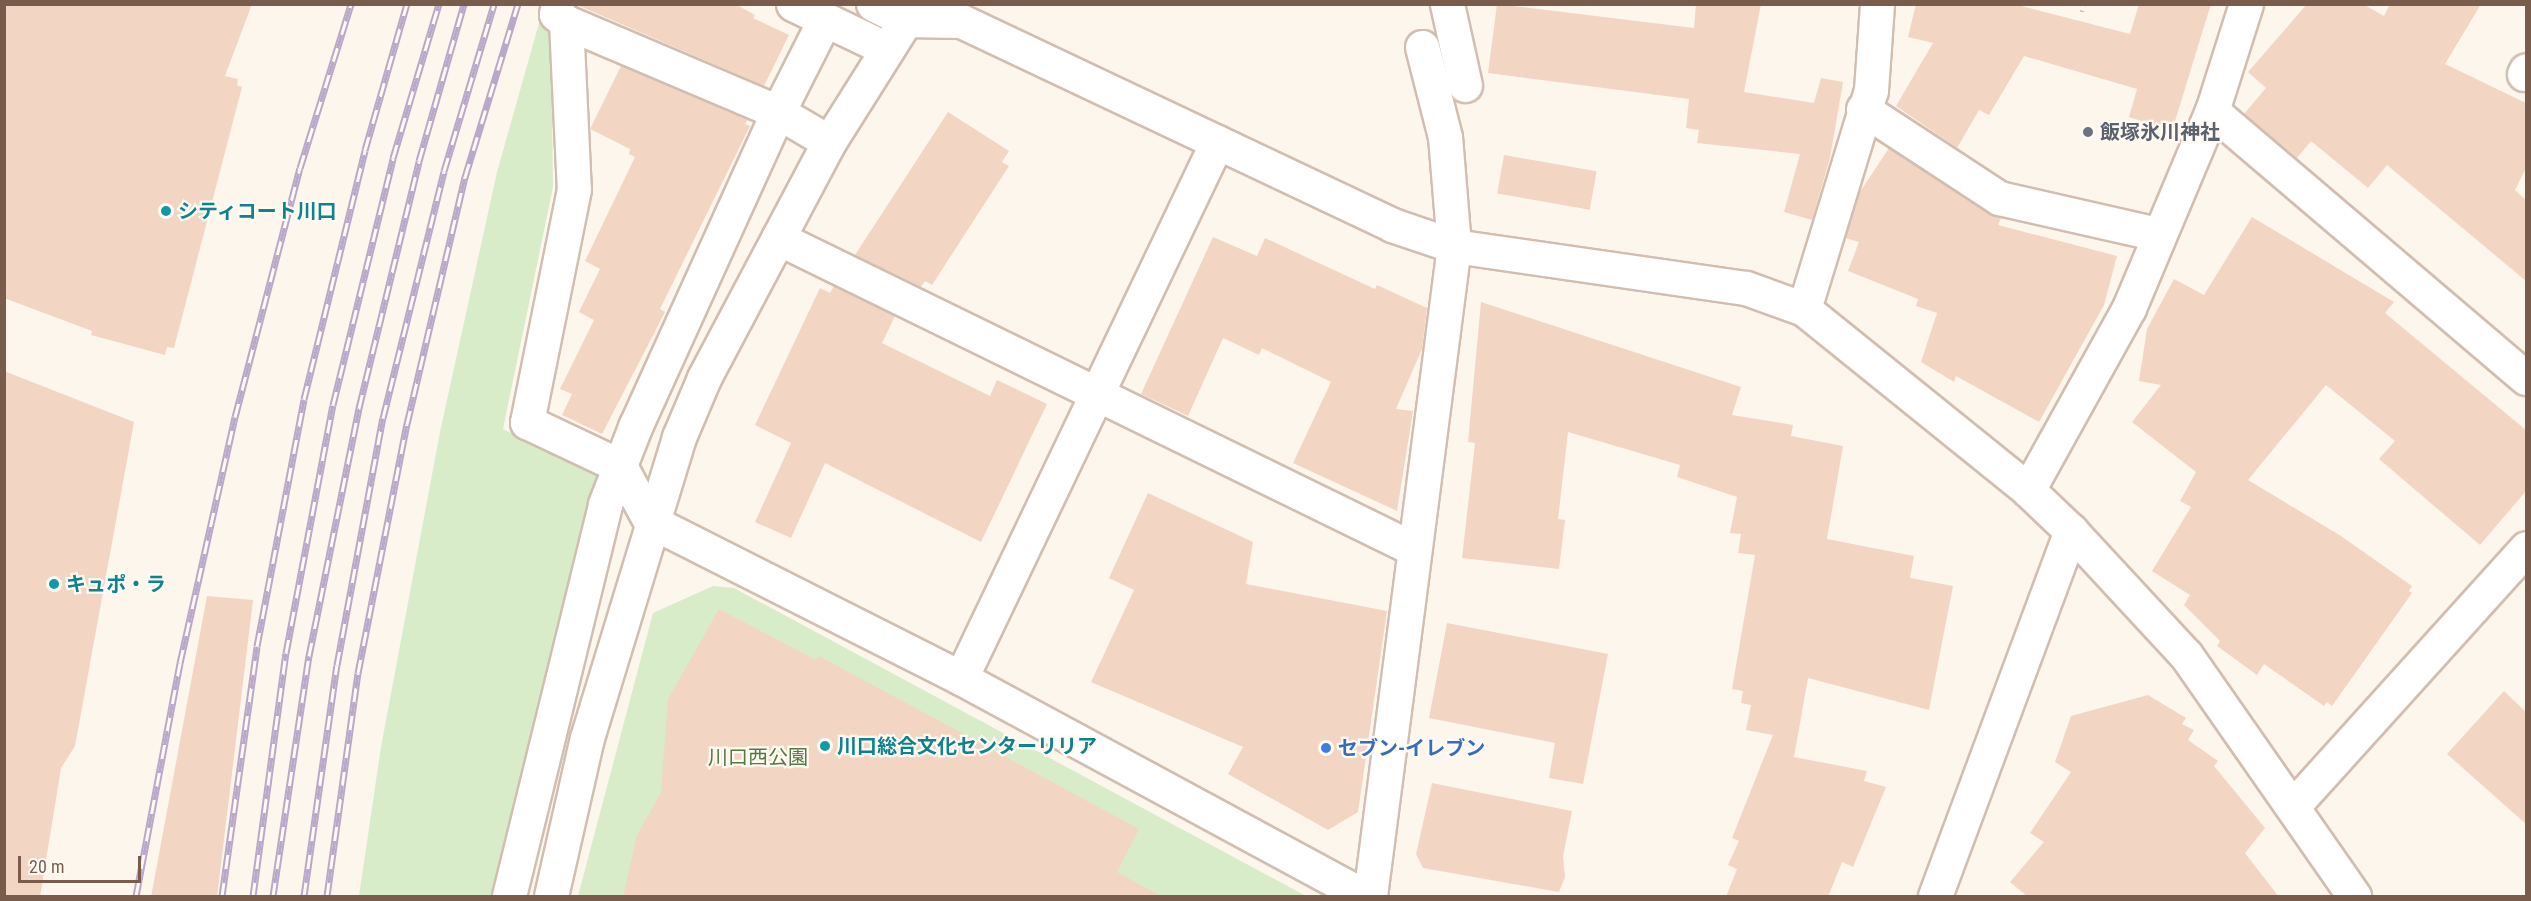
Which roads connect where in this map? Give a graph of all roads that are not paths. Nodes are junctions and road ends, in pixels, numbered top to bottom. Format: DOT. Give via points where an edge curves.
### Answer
graph roads {
  1 [pos="793,4"];
  2 [pos="873,4"];
  3 [pos="1447,4"];
  4 [pos="1877,4"];
  5 [pos="2246,4"];
  6 [pos="910,12"];
  7 [pos="563,13"];
  8 [pos="824,21"];
  9 [pos="1422,47"];
  10 [pos="885,48"];
  11 [pos="1466,85"];
  12 [pos="1863,109"];
  13 [pos="2212,111"];
  14 [pos="778,112"];
  15 [pos="829,142"];
  16 [pos="1217,142"];
  17 [pos="2158,234"];
  18 [pos="778,238"];
  19 [pos="1454,246"];
  20 [pos="1804,309"];
  21 [pos="2526,378"];
  22 [pos="1097,394"];
  23 [pos="620,466"];
  24 [pos="2028,490"];
  25 [pos="650,521"];
  26 [pos="2071,531"];
  27 [pos="2526,548"];
  28 [pos="1414,549"];
  29 [pos="962,678"];
  30 [pos="2294,805"];
  31 [pos="509,897"];
  32 [pos="551,897"];
  33 [pos="1364,897"];
  34 [pos="1370,897"];
  35 [pos="1935,897"];
  36 [pos="2354,897"];
  1 -- 8 [label="street"];
  2 -- 6 [label="street"];
  3 -- 11 [label="street"];
  4 -- 12 [label="street" via="1871,90"];
  5 -- 13 [label="street"];
  6 -- 10 [label="street"];
  6 -- 16 [label="street" via="961,21"];
  7 -- 14 [label="street"];
  7 -- 23 [label="street" via="574,189 527,422"];
  8 -- 10 [label="street"];
  8 -- 14 [label="street"];
  9 -- 19 [label="street" via="1444,137"];
  10 -- 15 [label="street"];
  12 -- 17 [label="street" via="1999,198"];
  12 -- 20 [label="street"];
  13 -- 17 [label="street"];
  13 -- 21 [label="street"];
  14 -- 15 [label="street"];
  14 -- 23 [label="street"];
  15 -- 18 [label="street"];
  16 -- 19 [label="street" via="1392,225"];
  16 -- 22 [label="street"];
  17 -- 24 [label="street" via="2129,308"];
  18 -- 22 [label="street"];
  18 -- 25 [label="street" via="704,378"];
  19 -- 20 [label="street" via="1746,288"];
  19 -- 28 [label="street"];
  20 -- 24 [label="street"];
  22 -- 28 [label="street"];
  22 -- 29 [label="street"];
  23 -- 25 [label="street"];
  23 -- 31 [label="street" via="606,504"];
  24 -- 26 [label="street"];
  25 -- 29 [label="street"];
  25 -- 32 [label="street" via="587,738"];
  26 -- 30 [label="street" via="2186,655"];
  26 -- 35 [label="street"];
  27 -- 30 [label="street"];
  28 -- 34 [label="street"];
  29 -- 33 [label="street"];
  30 -- 36 [label="street"];
}
